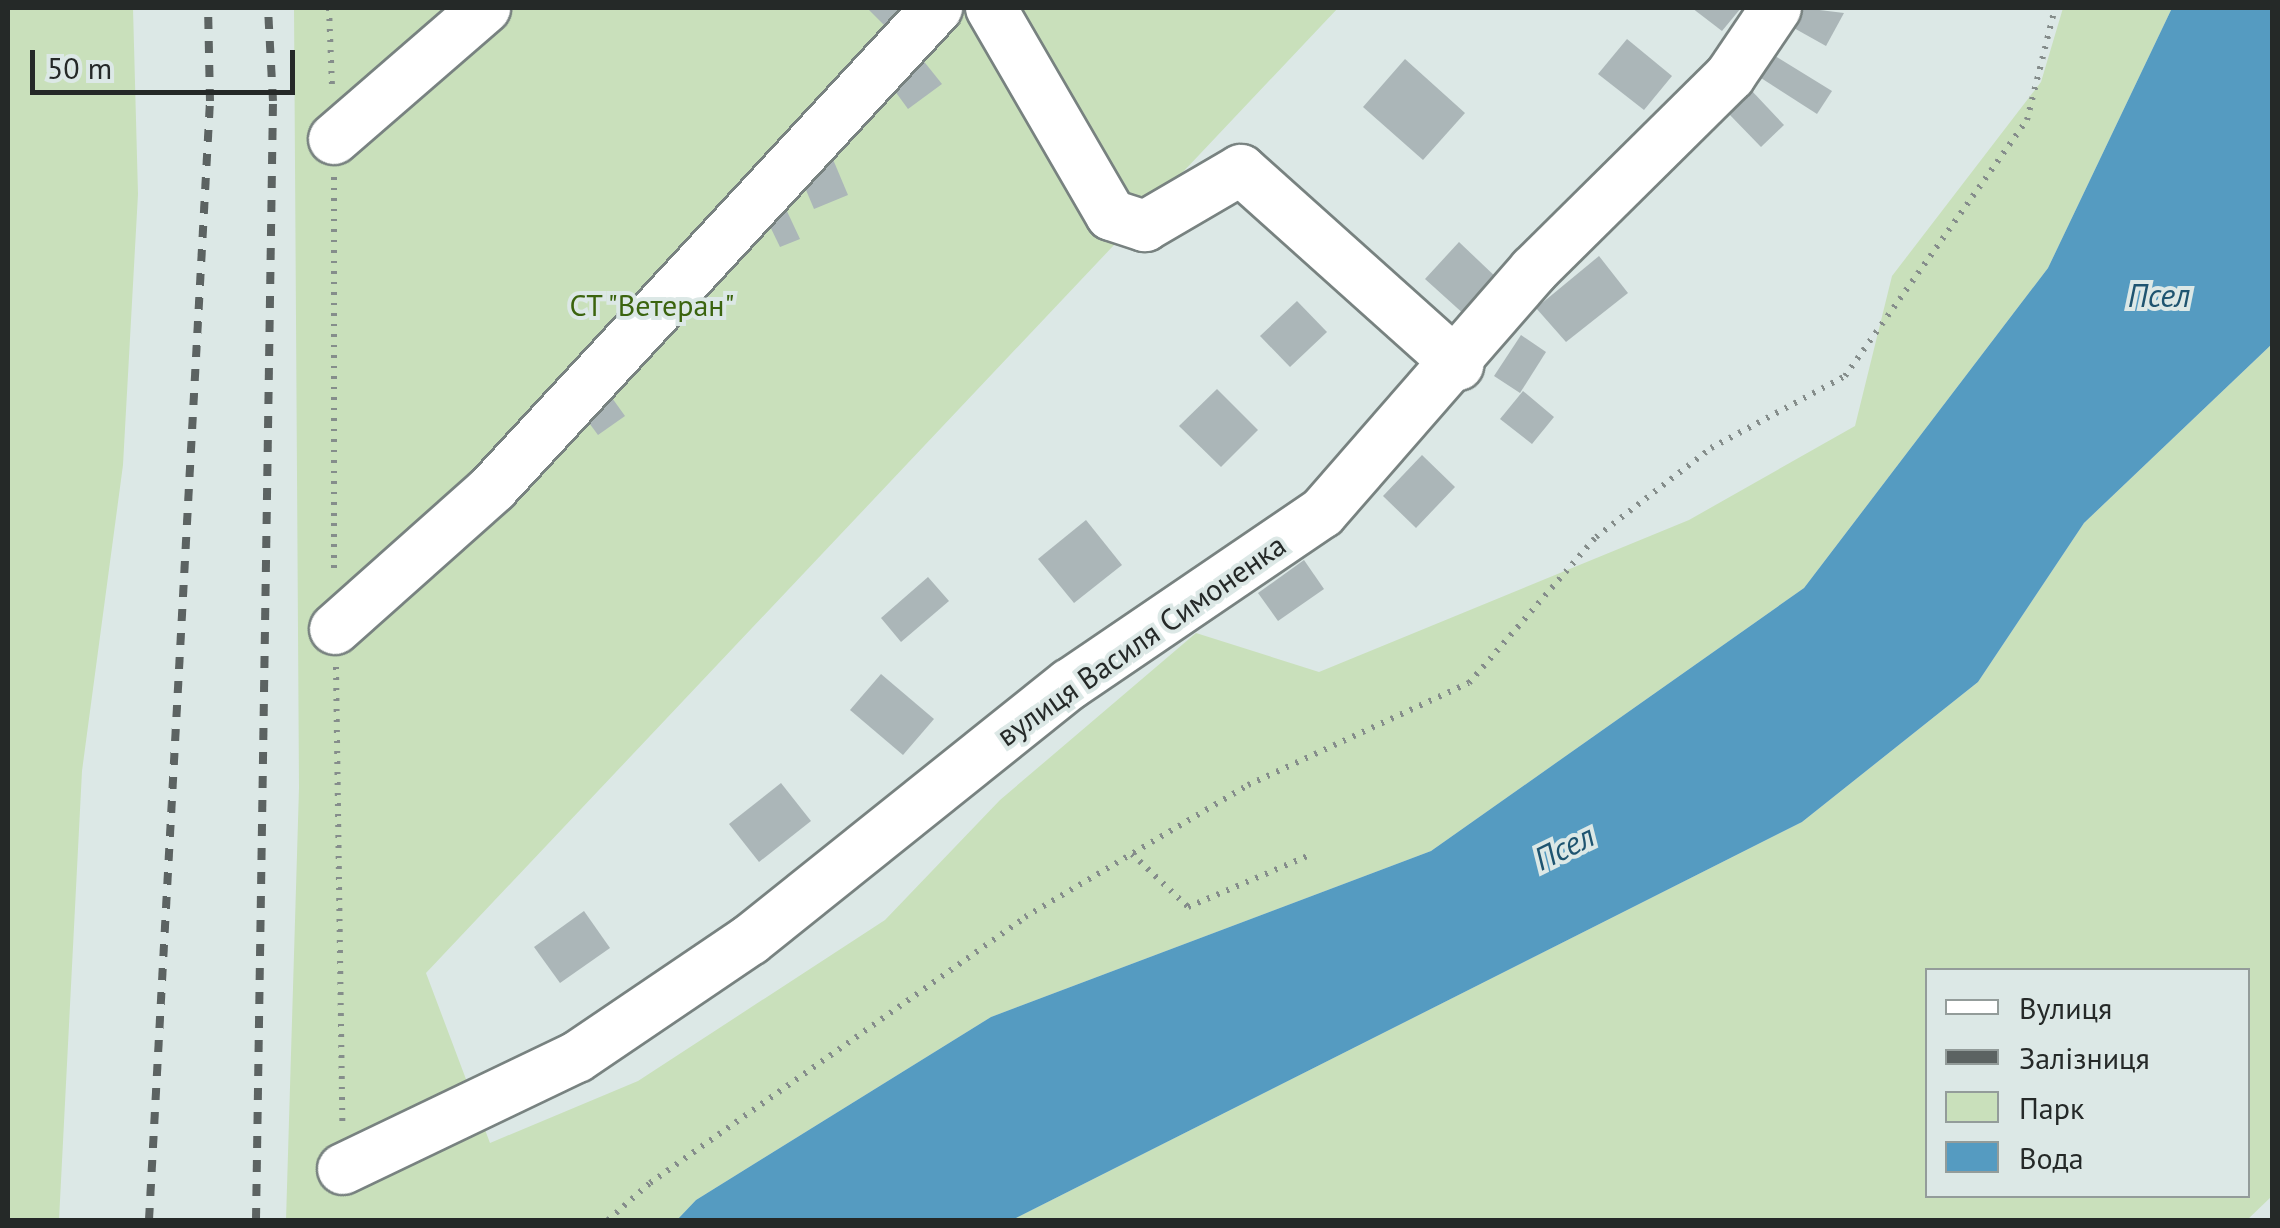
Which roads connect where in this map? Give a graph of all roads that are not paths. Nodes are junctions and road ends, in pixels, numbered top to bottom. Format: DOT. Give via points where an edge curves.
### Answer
graph roads {
  1 [pos="485,8"];
  2 [pos="937,8"];
  3 [pos="991,8"];
  4 [pos="1776,8"];
  5 [pos="334,139"];
  6 [pos="1458,364"];
  7 [pos="335,629"];
  8 [pos="343,1169"];
  1 -- 5 [label="street"];
  2 -- 7 [label="street" via="493,488"];
  3 -- 6 [label="street" via="1112,216 1145,226 1241,170"];
  4 -- 6 [label="street, вулиця Василя Симоненка" via="1730,76 1534,270"];
  6 -- 8 [label="street, вулиця Василя Симоненка" via="1322,512 1070,684 750,940 577,1057"];
}
